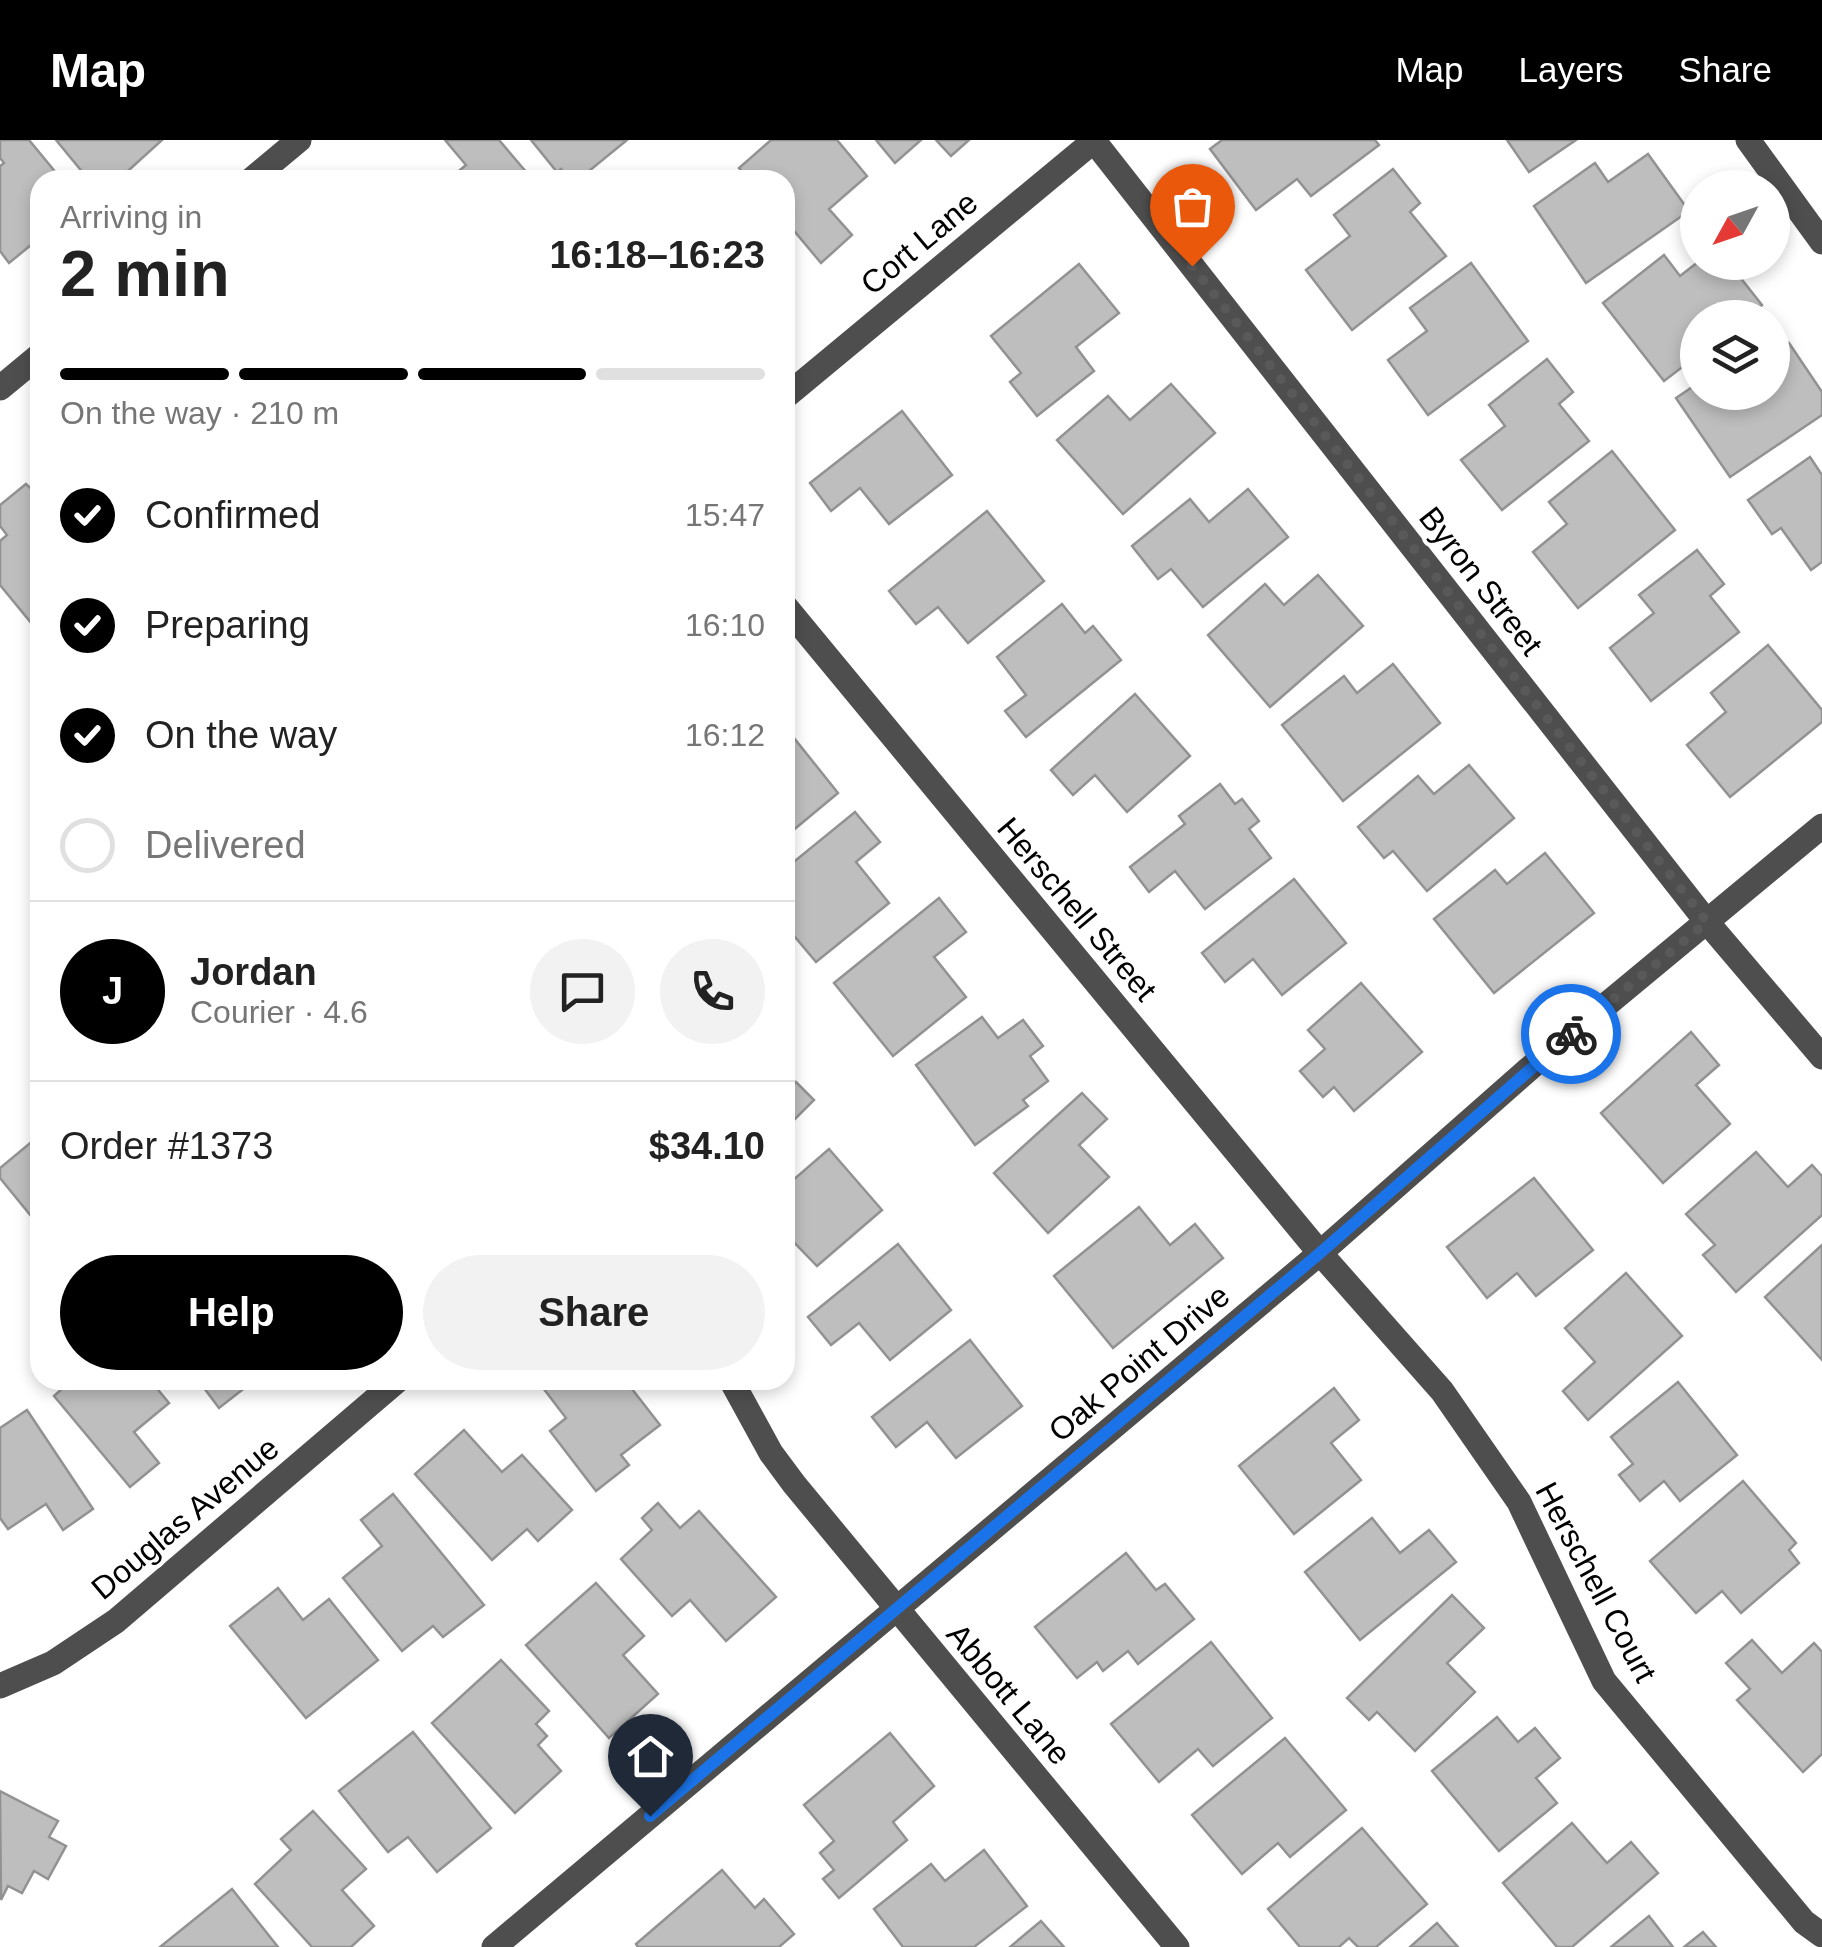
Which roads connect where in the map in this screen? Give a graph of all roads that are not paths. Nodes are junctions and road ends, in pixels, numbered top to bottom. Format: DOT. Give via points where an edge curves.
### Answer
graph roads {
  1 [pos="299,140"];
  2 [pos="1094,140"];
  3 [pos="1748,140"];
  4 [pos="263,170"];
  5 [pos="1822,242"];
  6 [pos="30,363"];
  7 [pos="0,388"];
  8 [pos="795,389"];
  9 [pos="795,618"];
  10 [pos="1822,826"];
  11 [pos="1707,922"];
  12 [pos="1822,1057"];
  13 [pos="1320,1253"];
  14 [pos="386,1390"];
  15 [pos="736,1390"];
  16 [pos="896,1609"];
  17 [pos="0,1686"];
  18 [pos="1822,1934"];
  19 [pos="503,1944"];
  20 [pos="1176,1947"];
  1 -- 4 [label="street"];
  2 -- 8 [label="street, Cort Lane"];
  2 -- 11 [label="street, Byron Street"];
  3 -- 5 [label="street"];
  6 -- 7 [label="street"];
  9 -- 13 [label="street, Herschell Street"];
  10 -- 11 [label="street, Oak Point Drive"];
  11 -- 12 [label="street, Byron Street"];
  11 -- 13 [label="street, Oak Point Drive"];
  13 -- 16 [label="street, Oak Point Drive"];
  13 -- 18 [label="street, Herschell Court" via="1442,1390 1519,1502 1604,1680 1804,1922"];
  14 -- 17 [label="street, Douglas Avenue" via="116,1621 53,1663"];
  15 -- 16 [label="street, Abbott Lane" via="771,1453"];
  16 -- 19 [label="street, Oak Point Drive"];
  16 -- 20 [label="street, Abbott Lane"];
}
